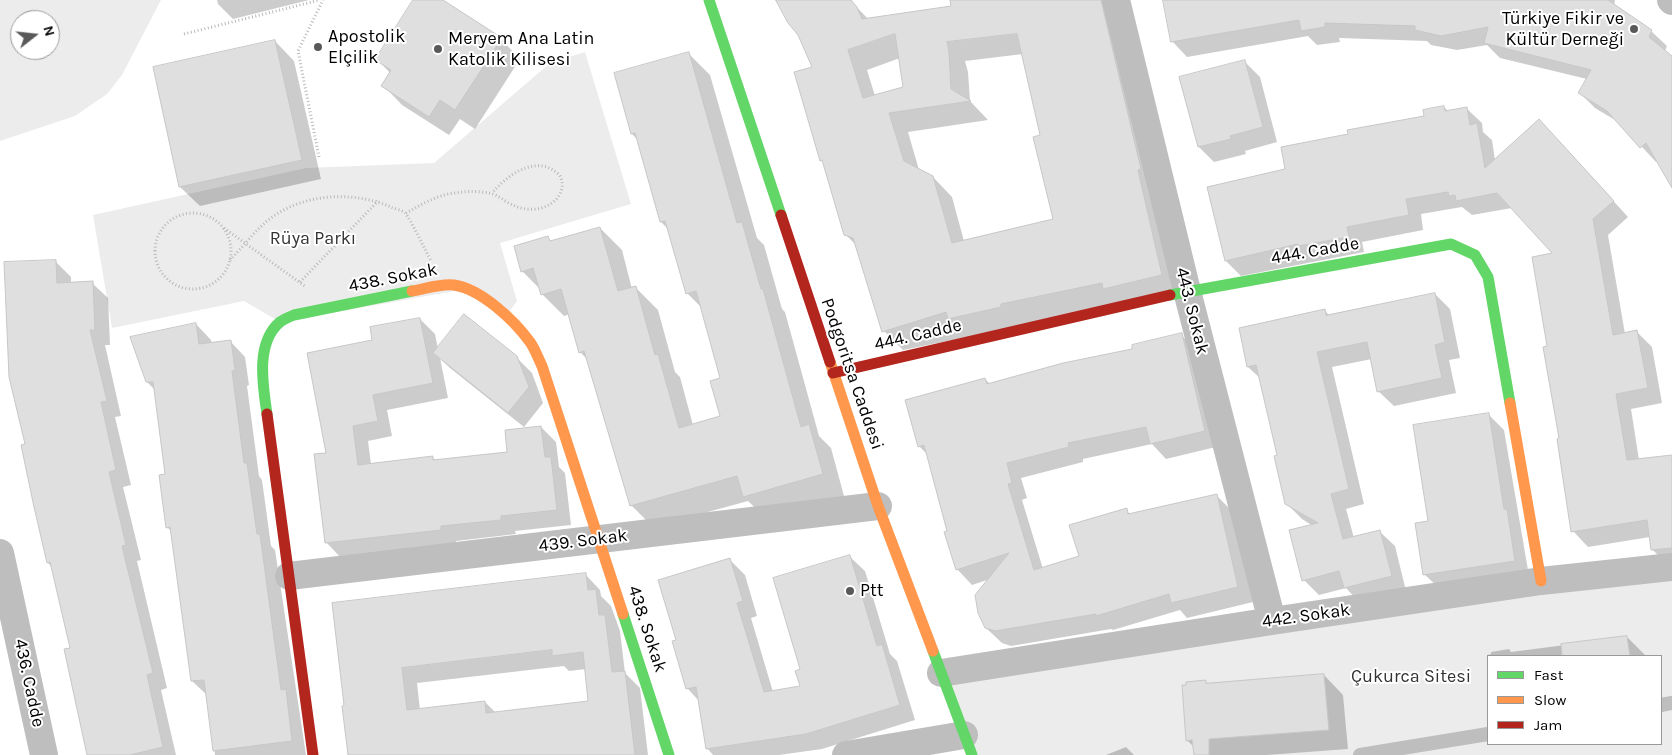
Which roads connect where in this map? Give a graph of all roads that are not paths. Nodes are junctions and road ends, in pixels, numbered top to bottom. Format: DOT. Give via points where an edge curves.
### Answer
graph roads {
  1 [pos="708,0"];
  2 [pos="1116,0"];
  3 [pos="1187,291"];
  4 [pos="833,372"];
  5 [pos="878,506"];
  6 [pos="599,539"];
  7 [pos="0,553"];
  8 [pos="1672,567"];
  9 [pos="289,576"];
  10 [pos="1541,582"];
  11 [pos="1272,621"];
  12 [pos="941,674"];
  13 [pos="1487,734"];
  14 [pos="968,745"];
  15 [pos="44,755"];
  16 [pos="313,755"];
  17 [pos="669,755"];
  18 [pos="846,755"];
  19 [pos="1360,755"];
  1 -- 4 [label="street, Podgoritsa Caddesi"];
  2 -- 3 [label="street, 443. Sokak"];
  3 -- 4 [label="street, 444. Cadde"];
  3 -- 10 [label="street, 444. Cadde" via="1451,244 1475,255 1488,277"];
  3 -- 11 [label="street, 443. Sokak"];
  4 -- 5 [label="street, Podgoritsa Caddesi"];
  5 -- 6 [label="street, 439. Sokak"];
  5 -- 12 [label="street, Podgoritsa Caddesi"];
  6 -- 9 [label="street, 439. Sokak"];
  6 -- 9 [label="street, 438. Sokak" via="542,366 531,343 506,316 476,294 456,285 443,285 294,315 272,330 263,361 264,393"];
  6 -- 17 [label="street, 438. Sokak"];
  7 -- 15 [label="street, 436. Cadde"];
  8 -- 10 [label="street, 442. Sokak"];
  9 -- 16 [label="street, 438. Sokak"];
  10 -- 11 [label="street, 442. Sokak"];
  11 -- 12 [label="street, 442. Sokak"];
  12 -- 14 [label="street, Podgoritsa Caddesi"];
  13 -- 19 [label="lane"];
  14 -- 18 [label="street"];
}
